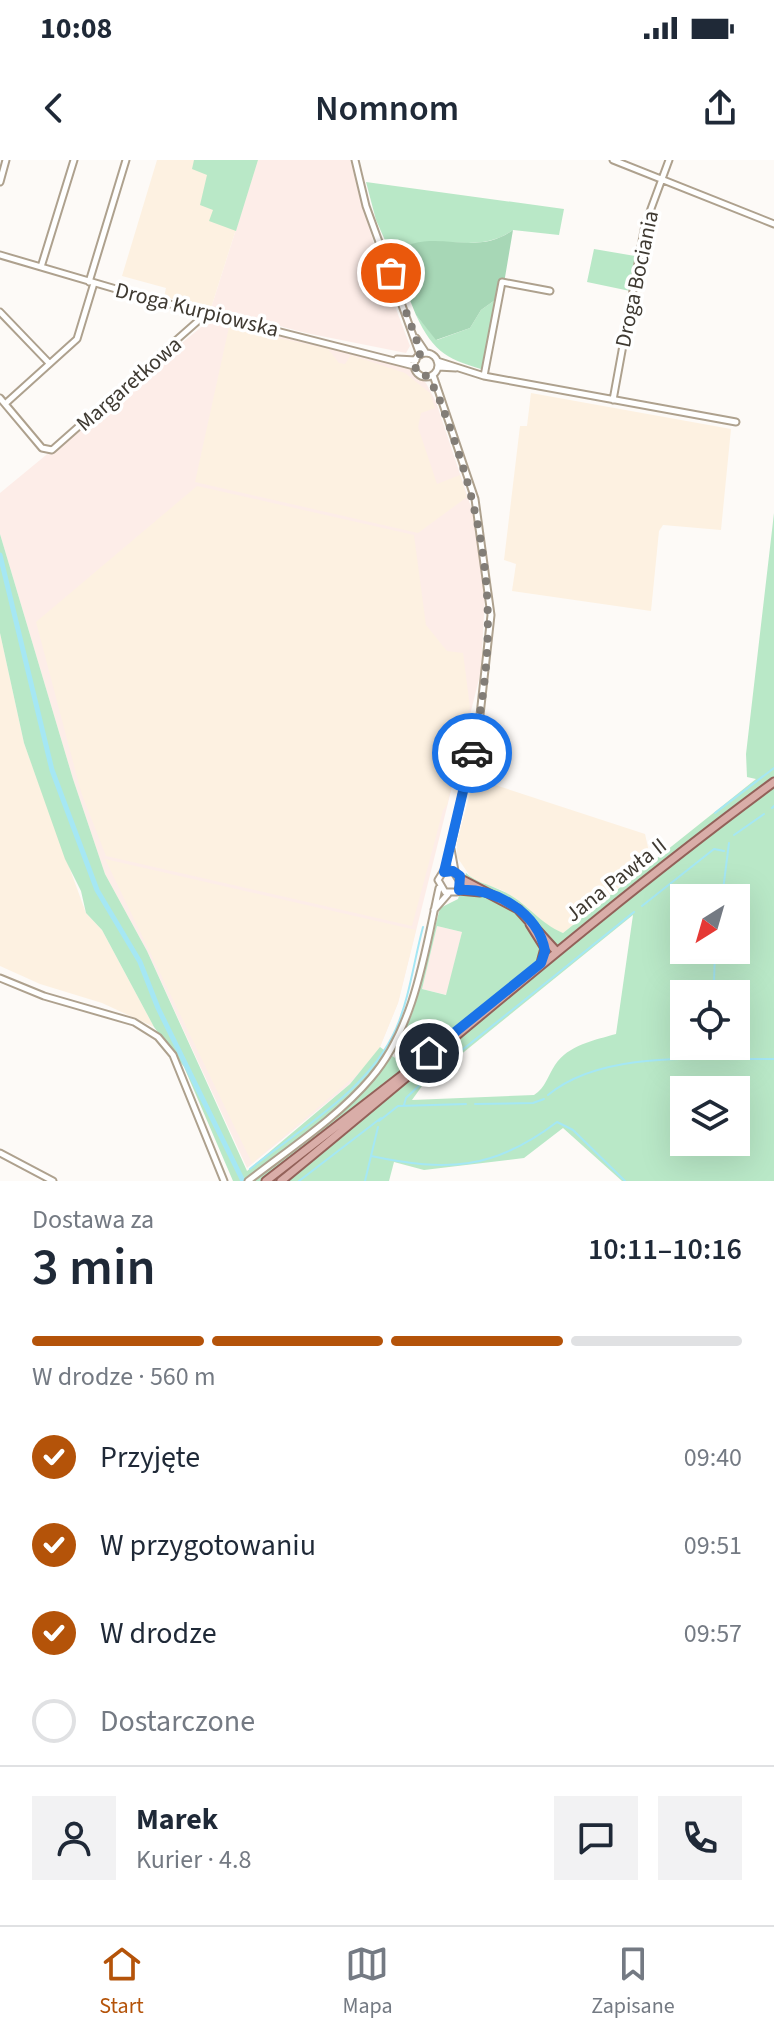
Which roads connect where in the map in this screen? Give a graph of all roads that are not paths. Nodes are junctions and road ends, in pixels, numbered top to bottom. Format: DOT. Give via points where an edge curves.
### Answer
graph roads {
  1 [pos="6,160"];
  2 [pos="74,160"];
  3 [pos="126,160"];
  4 [pos="355,160"];
  5 [pos="613,160"];
  6 [pos="669,160"];
  7 [pos="662,179"];
  8 [pos="0,182"];
  9 [pos="774,224"];
  10 [pos="0,255"];
  11 [pos="41,267"];
  12 [pos="91,282"];
  13 [pos="550,291"];
  14 [pos="0,312"];
  15 [pos="207,313"];
  16 [pos="419,359"];
  17 [pos="49,363"];
  18 [pos="438,364"];
  19 [pos="430,376"];
  20 [pos="484,376"];
  21 [pos="0,398"];
  22 [pos="613,400"];
  23 [pos="5,404"];
  24 [pos="736,422"];
  25 [pos="774,782"];
  26 [pos="450,844"];
  27 [pos="444,872"];
  28 [pos="455,872"];
  29 [pos="461,879"];
  30 [pos="439,887"];
  31 [pos="459,890"];
  32 [pos="486,892"];
  33 [pos="449,894"];
  34 [pos="432,915"];
  35 [pos="525,915"];
  36 [pos="556,951"];
  37 [pos="541,963"];
  38 [pos="0,978"];
  39 [pos="447,1041"];
  40 [pos="0,1153"];
  41 [pos="249,1180"];
  42 [pos="53,1181"];
  43 [pos="224,1181"];
  44 [pos="266,1181"];
  45 [pos="281,1181"];
  1 -- 8 [label="street"];
  2 -- 11 [label="street"];
  3 -- 12 [label="street"];
  4 -- 16 [label="street"];
  5 -- 7 [label="street"];
  6 -- 7 [label="street, Droga Bociania"];
  7 -- 9 [label="street"];
  7 -- 22 [label="street, Droga Bociania" via="645,225"];
  10 -- 11 [label="street, Droga Kurpiowska"];
  11 -- 12 [label="street, Droga Kurpiowska"];
  12 -- 15 [label="street, Droga Kurpiowska"];
  12 -- 17 [label="street" via="77,339"];
  13 -- 20 [label="street" via="502,282"];
  14 -- 17 [label="street"];
  15 -- 16 [label="street, Droga Kurpiowska" via="396,359"];
  15 -- 23 [label="street, Margaretkowa" via="52,450"];
  16 -- 18 [label="street"];
  16 -- 19 [label="street" via="420,375"];
  17 -- 23 [label="street"];
  18 -- 19 [label="street"];
  18 -- 20 [label="street"];
  19 -- 26 [label="street" via="475,499 490,600 480,715"];
  20 -- 22 [label="street"];
  21 -- 23 [label="street"];
  22 -- 24 [label="street"];
  25 -- 36 [label="main road, Jana Pawła II"];
  26 -- 27 [label="street"];
  26 -- 28 [label="street"];
  27 -- 28 [label="street"];
  27 -- 30 [label="street"];
  28 -- 29 [label="street"];
  29 -- 31 [label="street"];
  29 -- 32 [label="main road"];
  30 -- 33 [label="street"];
  30 -- 34 [label="street"];
  31 -- 32 [label="main road"];
  31 -- 33 [label="street"];
  32 -- 35 [label="main road"];
  33 -- 34 [label="street"];
  34 -- 41 [label="street" via="413,994 388,1054 360,1090"];
  35 -- 36 [label="main road"];
  35 -- 37 [label="main road" via="544,945"];
  36 -- 37 [label="main road, Jana Pawła II"];
  37 -- 39 [label="main road, Jana Pawła II"];
  38 -- 43 [label="street" via="134,1022 158,1037 173,1055"];
  39 -- 44 [label="main road, Jana Pawła II"];
  39 -- 45 [label="main road, Jana Pawła II"];
  40 -- 42 [label="street"];
}
